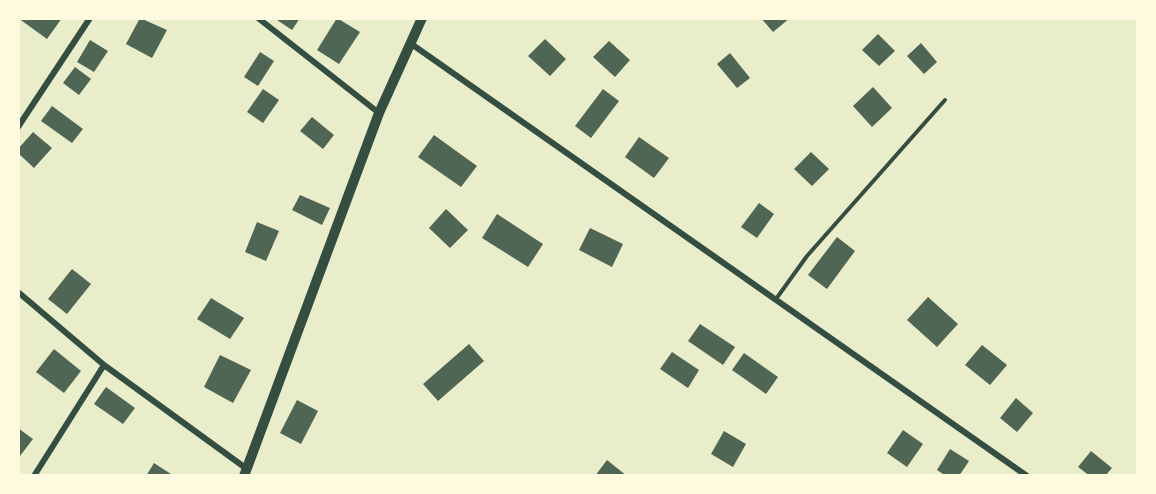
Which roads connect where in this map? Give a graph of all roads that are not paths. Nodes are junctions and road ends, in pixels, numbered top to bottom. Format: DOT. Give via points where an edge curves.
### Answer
graph roads {
  1 [pos="90,18"];
  2 [pos="258,18"];
  3 [pos="422,18"];
  4 [pos="410,44"];
  5 [pos="945,100"];
  6 [pos="379,113"];
  7 [pos="18,127"];
  8 [pos="18,292"];
  9 [pos="776,300"];
  10 [pos="104,365"];
  11 [pos="245,473"];
  12 [pos="34,476"];
  13 [pos="1027,476"];
  1 -- 7 [label="street"];
  2 -- 6 [label="street"];
  3 -- 4 [label="main road"];
  4 -- 6 [label="main road"];
  4 -- 9 [label="street"];
  5 -- 9 [label="lane" via="807,256"];
  6 -- 11 [label="main road"];
  8 -- 10 [label="street"];
  9 -- 13 [label="street"];
  10 -- 11 [label="street"];
  10 -- 12 [label="street"];
}
